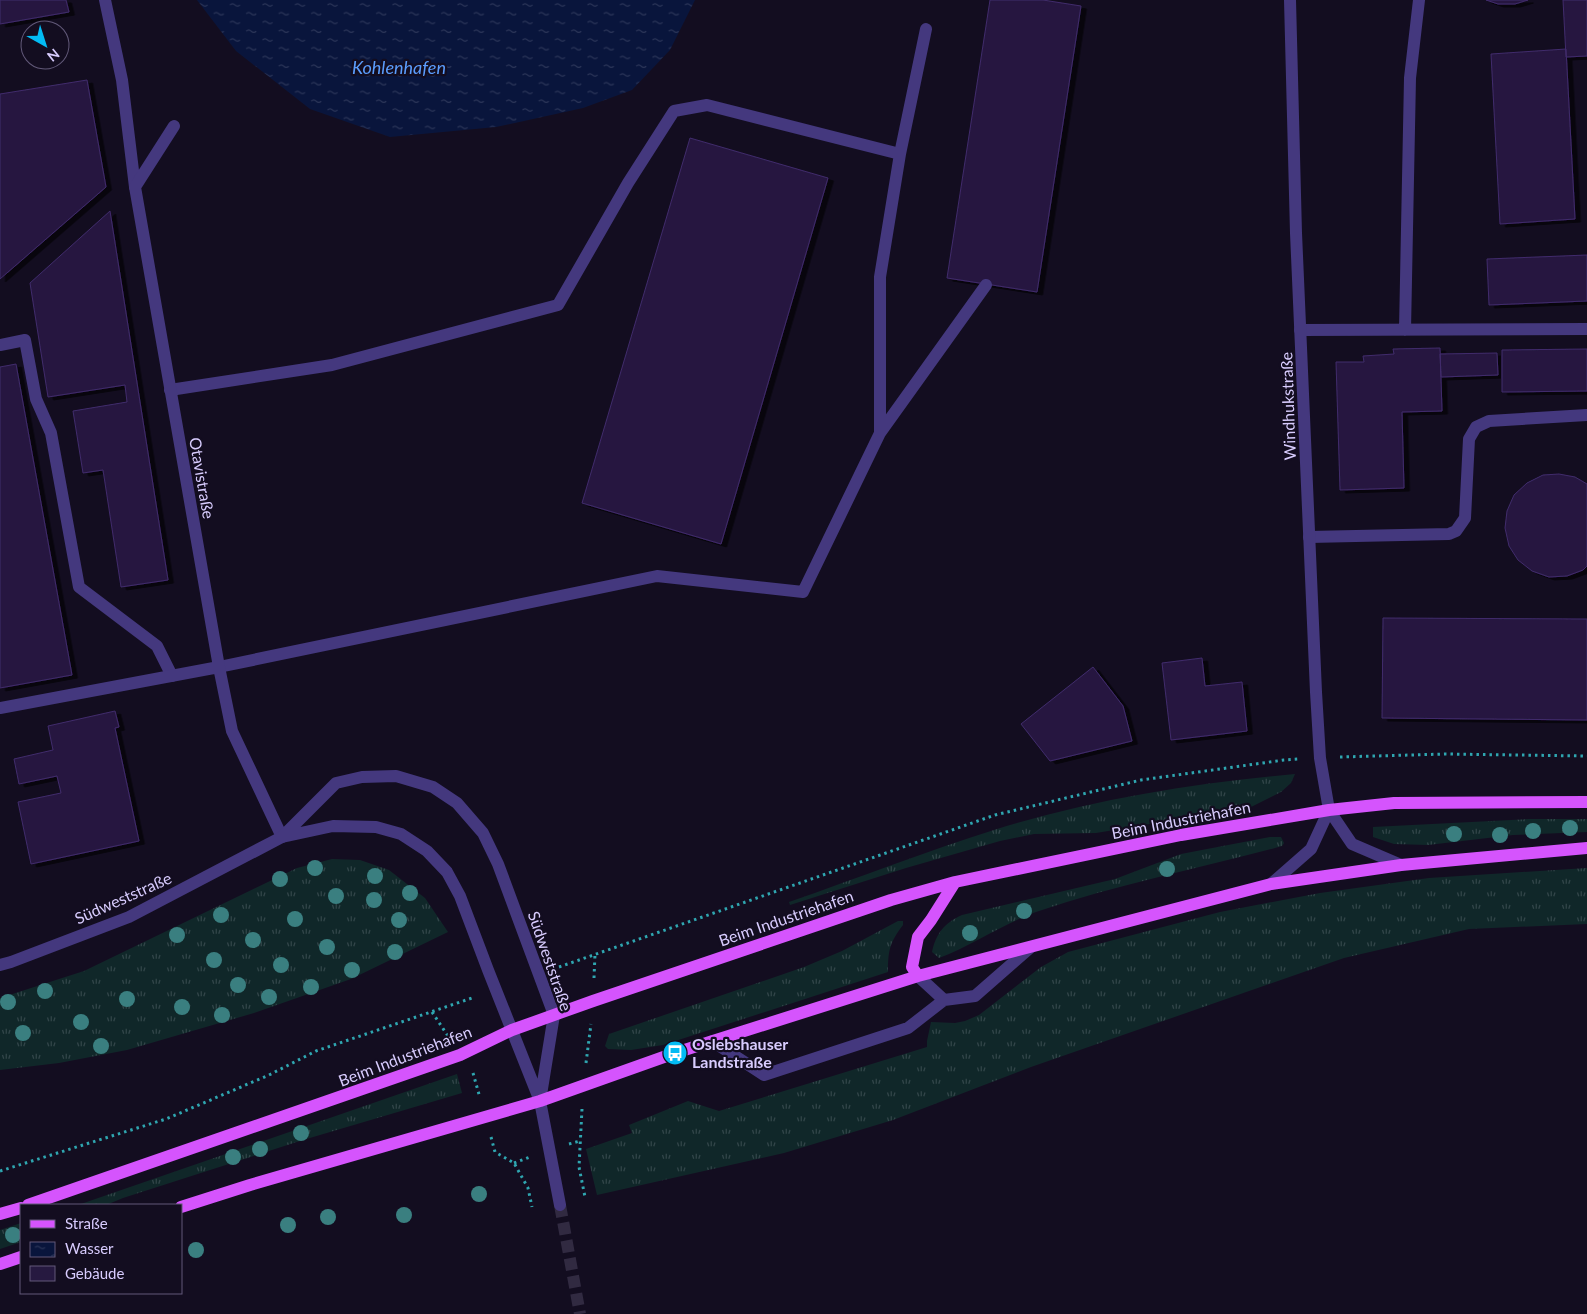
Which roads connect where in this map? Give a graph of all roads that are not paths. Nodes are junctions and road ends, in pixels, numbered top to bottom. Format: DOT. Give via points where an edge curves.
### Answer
graph roads {
  1 [pos="105,0"];
  2 [pos="1290,0"];
  3 [pos="1419,0"];
  4 [pos="926,29"];
  5 [pos="174,126"];
  6 [pos="900,154"];
  7 [pos="135,187"];
  8 [pos="986,284"];
  9 [pos="1587,329"];
  10 [pos="1300,330"];
  11 [pos="1405,330"];
  12 [pos="0,345"];
  13 [pos="170,390"];
  14 [pos="1587,415"];
  15 [pos="880,434"];
  16 [pos="1310,537"];
  17 [pos="219,667"];
  18 [pos="172,676"];
  19 [pos="0,708"];
  20 [pos="1587,802"];
  21 [pos="1329,810"];
  22 [pos="282,837"];
  23 [pos="1587,848"];
  24 [pos="1401,865"];
  25 [pos="954,882"];
  26 [pos="1271,884"];
  27 [pos="1031,947"];
  28 [pos="0,964"];
  29 [pos="918,976"];
  30 [pos="944,1000"];
  31 [pos="554,1015"];
  32 [pos="512,1030"];
  33 [pos="712,1041"];
  34 [pos="540,1101"];
  35 [pos="31,1204"];
  36 [pos="560,1205"];
  37 [pos="182,1207"];
  38 [pos="20,1208"];
  39 [pos="0,1214"];
  40 [pos="20,1258"];
  41 [pos="0,1264"];
  1 -- 7 [label="street, Otavistraße" via="122,80"];
  2 -- 10 [label="street, Windhukstraße"];
  3 -- 11 [label="street" via="1410,78"];
  4 -- 6 [label="street"];
  5 -- 7 [label="street"];
  6 -- 13 [label="street" via="707,105 674,111 628,183 558,305 332,365"];
  6 -- 15 [label="street" via="880,277"];
  7 -- 13 [label="street, Otavistraße"];
  8 -- 15 [label="street"];
  9 -- 11 [label="street"];
  10 -- 11 [label="street"];
  10 -- 16 [label="street, Windhukstraße"];
  12 -- 18 [label="street" via="25,340 36,399 51,433 79,587 157,646"];
  13 -- 17 [label="street, Otavistraße"];
  14 -- 16 [label="street" via="1489,421 1476,427 1469,439 1465,518 1456,531 1449,534"];
  15 -- 17 [label="street" via="803,592 657,576"];
  16 -- 21 [label="street, Windhukstraße" via="1320,758"];
  17 -- 18 [label="street"];
  17 -- 22 [label="street, Otavistraße" via="232,731"];
  18 -- 19 [label="street"];
  20 -- 21 [label="main road, Beim Industriehafen" via="1394,803"];
  21 -- 24 [label="street, Windhukstraße" via="1352,844"];
  21 -- 25 [label="main road, Beim Industriehafen" via="1181,835"];
  21 -- 26 [label="street" via="1311,849"];
  22 -- 28 [label="street, Südweststraße" via="129,917"];
  22 -- 31 [label="street, Südweststraße" via="336,783 362,777 396,776 433,786 457,803 483,833 498,864"];
  22 -- 32 [label="street, Südweststraße" via="334,826 376,826 401,834 427,851 447,872 460,896"];
  23 -- 24 [label="main road"];
  24 -- 26 [label="main road"];
  25 -- 29 [label="main road" via="918,937 912,967"];
  25 -- 31 [label="main road, Beim Industriehafen" via="882,903"];
  26 -- 27 [label="main road"];
  27 -- 29 [label="main road"];
  27 -- 30 [label="street" via="975,996"];
  29 -- 30 [label="street"];
  29 -- 33 [label="main road"];
  30 -- 33 [label="street" via="908,1028 764,1075"];
  31 -- 32 [label="main road, Beim Industriehafen"];
  31 -- 34 [label="street, Südweststraße"];
  32 -- 34 [label="street, Südweststraße"];
  32 -- 35 [label="main road, Beim Industriehafen" via="460,1055"];
  33 -- 34 [label="main road"];
  34 -- 36 [label="street"];
  34 -- 37 [label="main road"];
  38 -- 39 [label="main road"];
  40 -- 41 [label="main road"];
}
